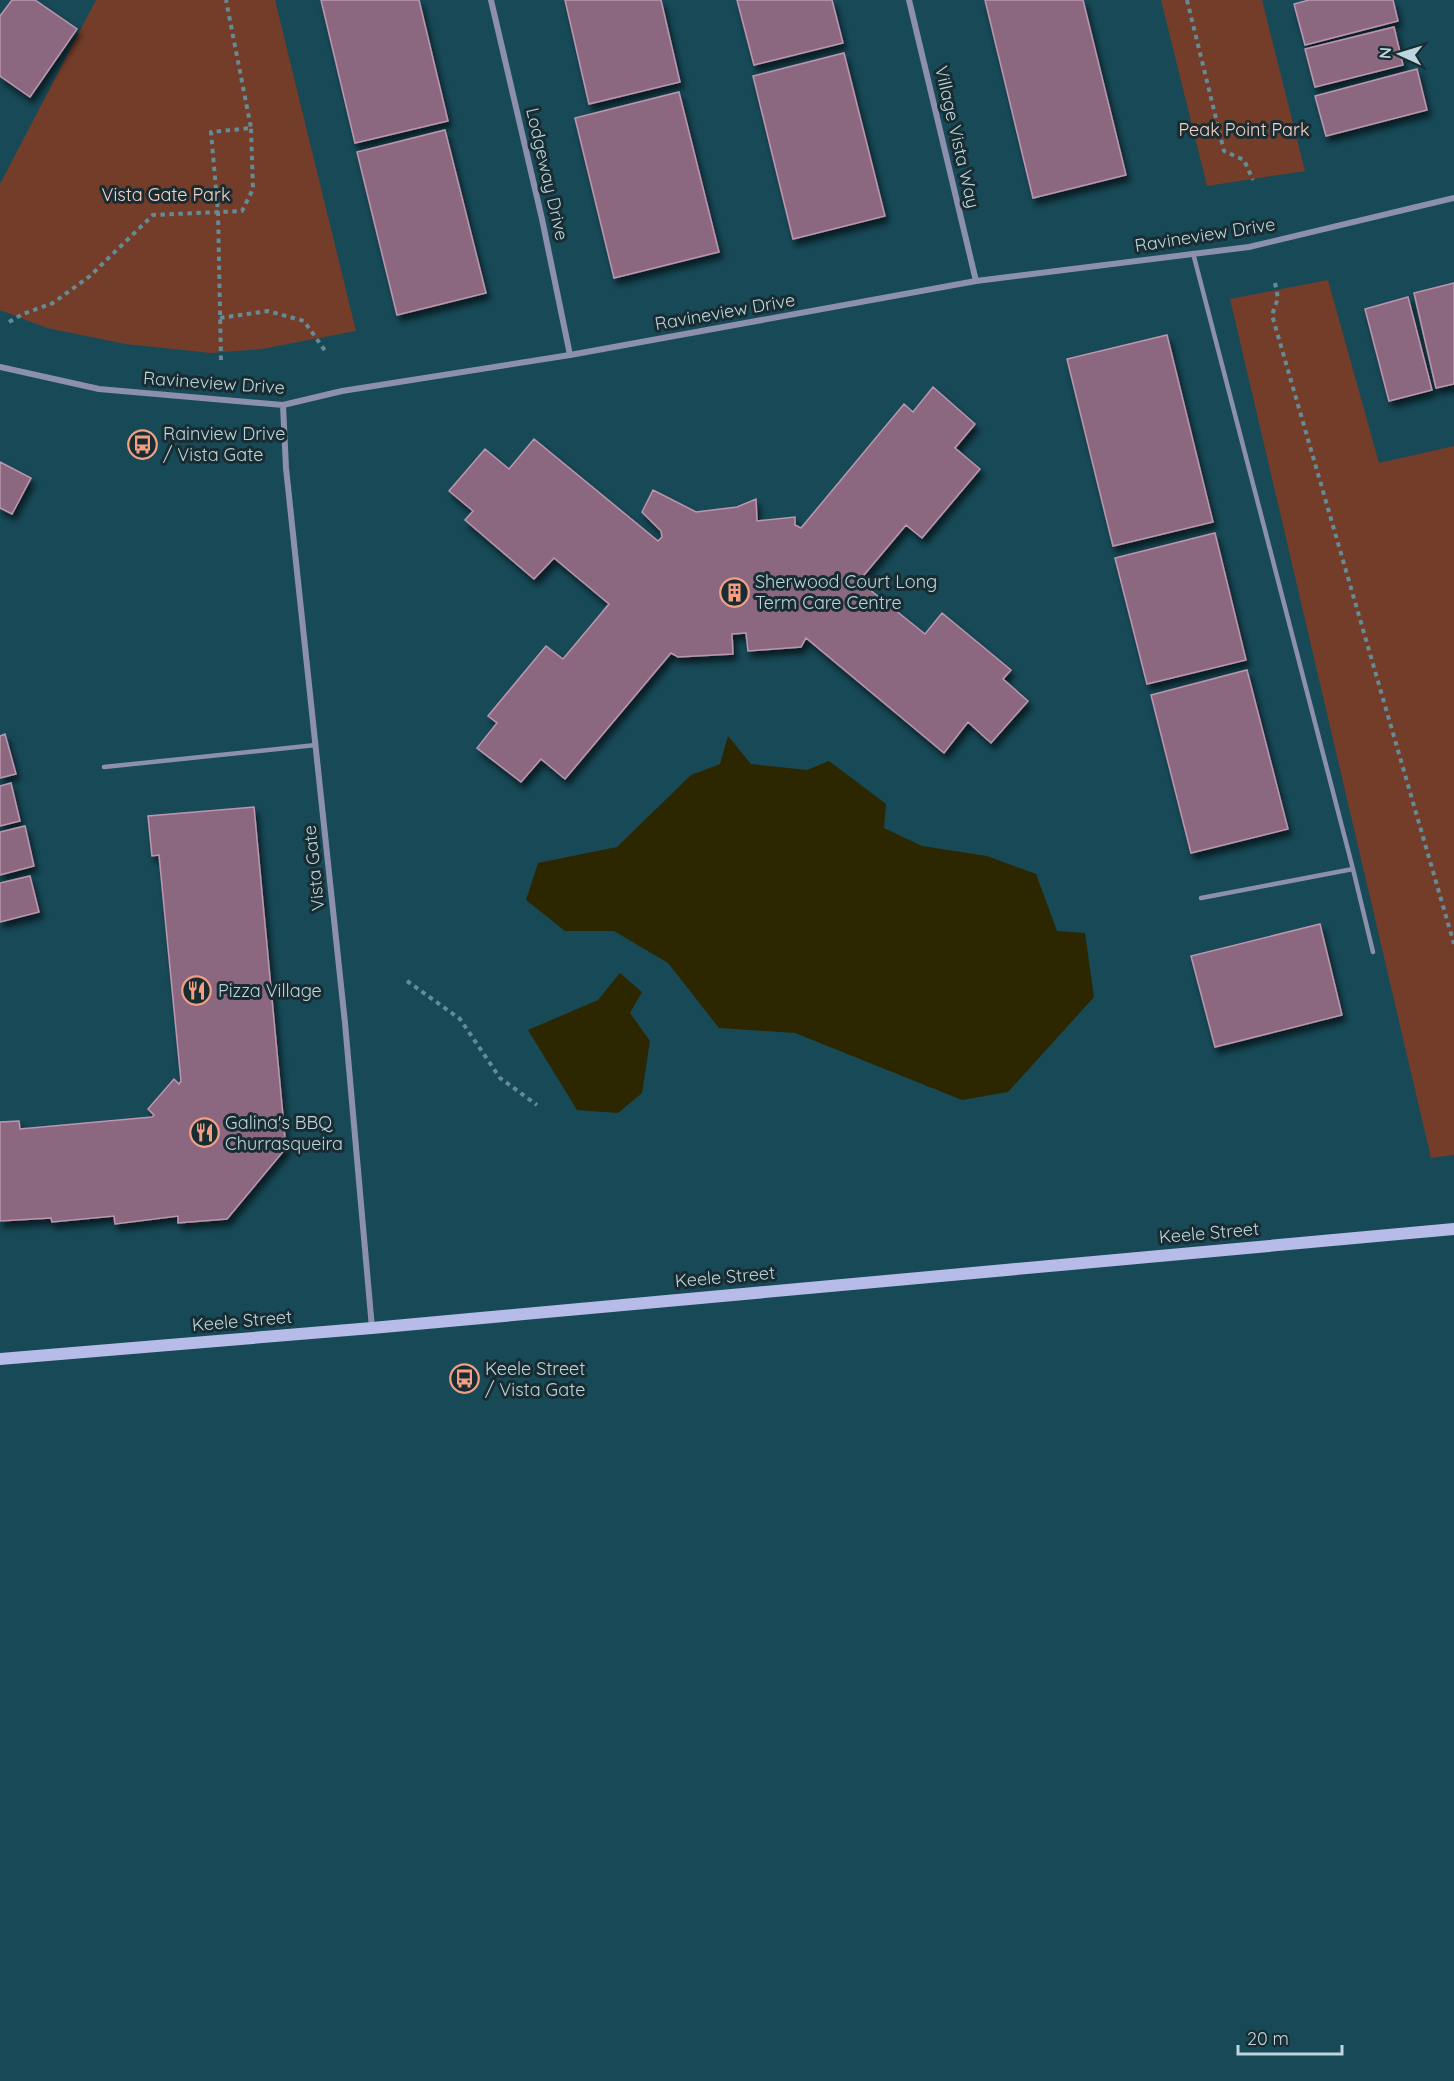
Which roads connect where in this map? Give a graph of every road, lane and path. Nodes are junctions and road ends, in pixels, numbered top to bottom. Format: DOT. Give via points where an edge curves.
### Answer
graph roads {
  1 [pos="226,0"];
  2 [pos="491,0"];
  3 [pos="909,0"];
  4 [pos="1187,0"];
  5 [pos="251,128"];
  6 [pos="1253,180"];
  7 [pos="1454,198"];
  8 [pos="218,212"];
  9 [pos="1193,254"];
  10 [pos="976,281"];
  11 [pos="1275,283"];
  12 [pos="220,318"];
  13 [pos="9,322"];
  14 [pos="326,352"];
  15 [pos="570,356"];
  16 [pos="221,360"];
  17 [pos="0,367"];
  18 [pos="283,405"];
  19 [pos="316,745"];
  20 [pos="104,767"];
  21 [pos="1353,869"];
  22 [pos="1201,898"];
  23 [pos="1454,944"];
  24 [pos="1373,951"];
  25 [pos="407,981"];
  26 [pos="537,1105"];
  27 [pos="1454,1228"];
  28 [pos="372,1328"];
  29 [pos="0,1359"];
  1 -- 5 [label="path"];
  2 -- 15 [label="street, Lodgeway Drive"];
  3 -- 10 [label="street, Village Vista Way"];
  4 -- 6 [label="path" via="1224,151 1244,160"];
  5 -- 8 [label="path" via="253,189 242,211"];
  5 -- 8 [label="path" via="211,132"];
  7 -- 9 [label="street, Ravineview Drive" via="1249,247"];
  8 -- 12 [label="path"];
  8 -- 13 [label="path" via="153,215 90,276 53,303"];
  9 -- 10 [label="street, Ravineview Drive"];
  9 -- 21 [label="lane"];
  10 -- 15 [label="street, Ravineview Drive"];
  11 -- 23 [label="path" via="1278,298 1272,315"];
  12 -- 14 [label="path" via="268,311 304,321"];
  12 -- 16 [label="path"];
  15 -- 18 [label="street, Ravineview Drive" via="342,391"];
  17 -- 18 [label="street, Ravineview Drive" via="99,389"];
  18 -- 19 [label="street, Vista Gate" via="286,468"];
  19 -- 20 [label="lane"];
  19 -- 28 [label="street, Vista Gate"];
  21 -- 22 [label="lane"];
  21 -- 24 [label="lane"];
  25 -- 26 [label="path" via="460,1019 500,1078"];
  27 -- 28 [label="main road, Keele Street"];
  28 -- 29 [label="main road, Keele Street"];
}
